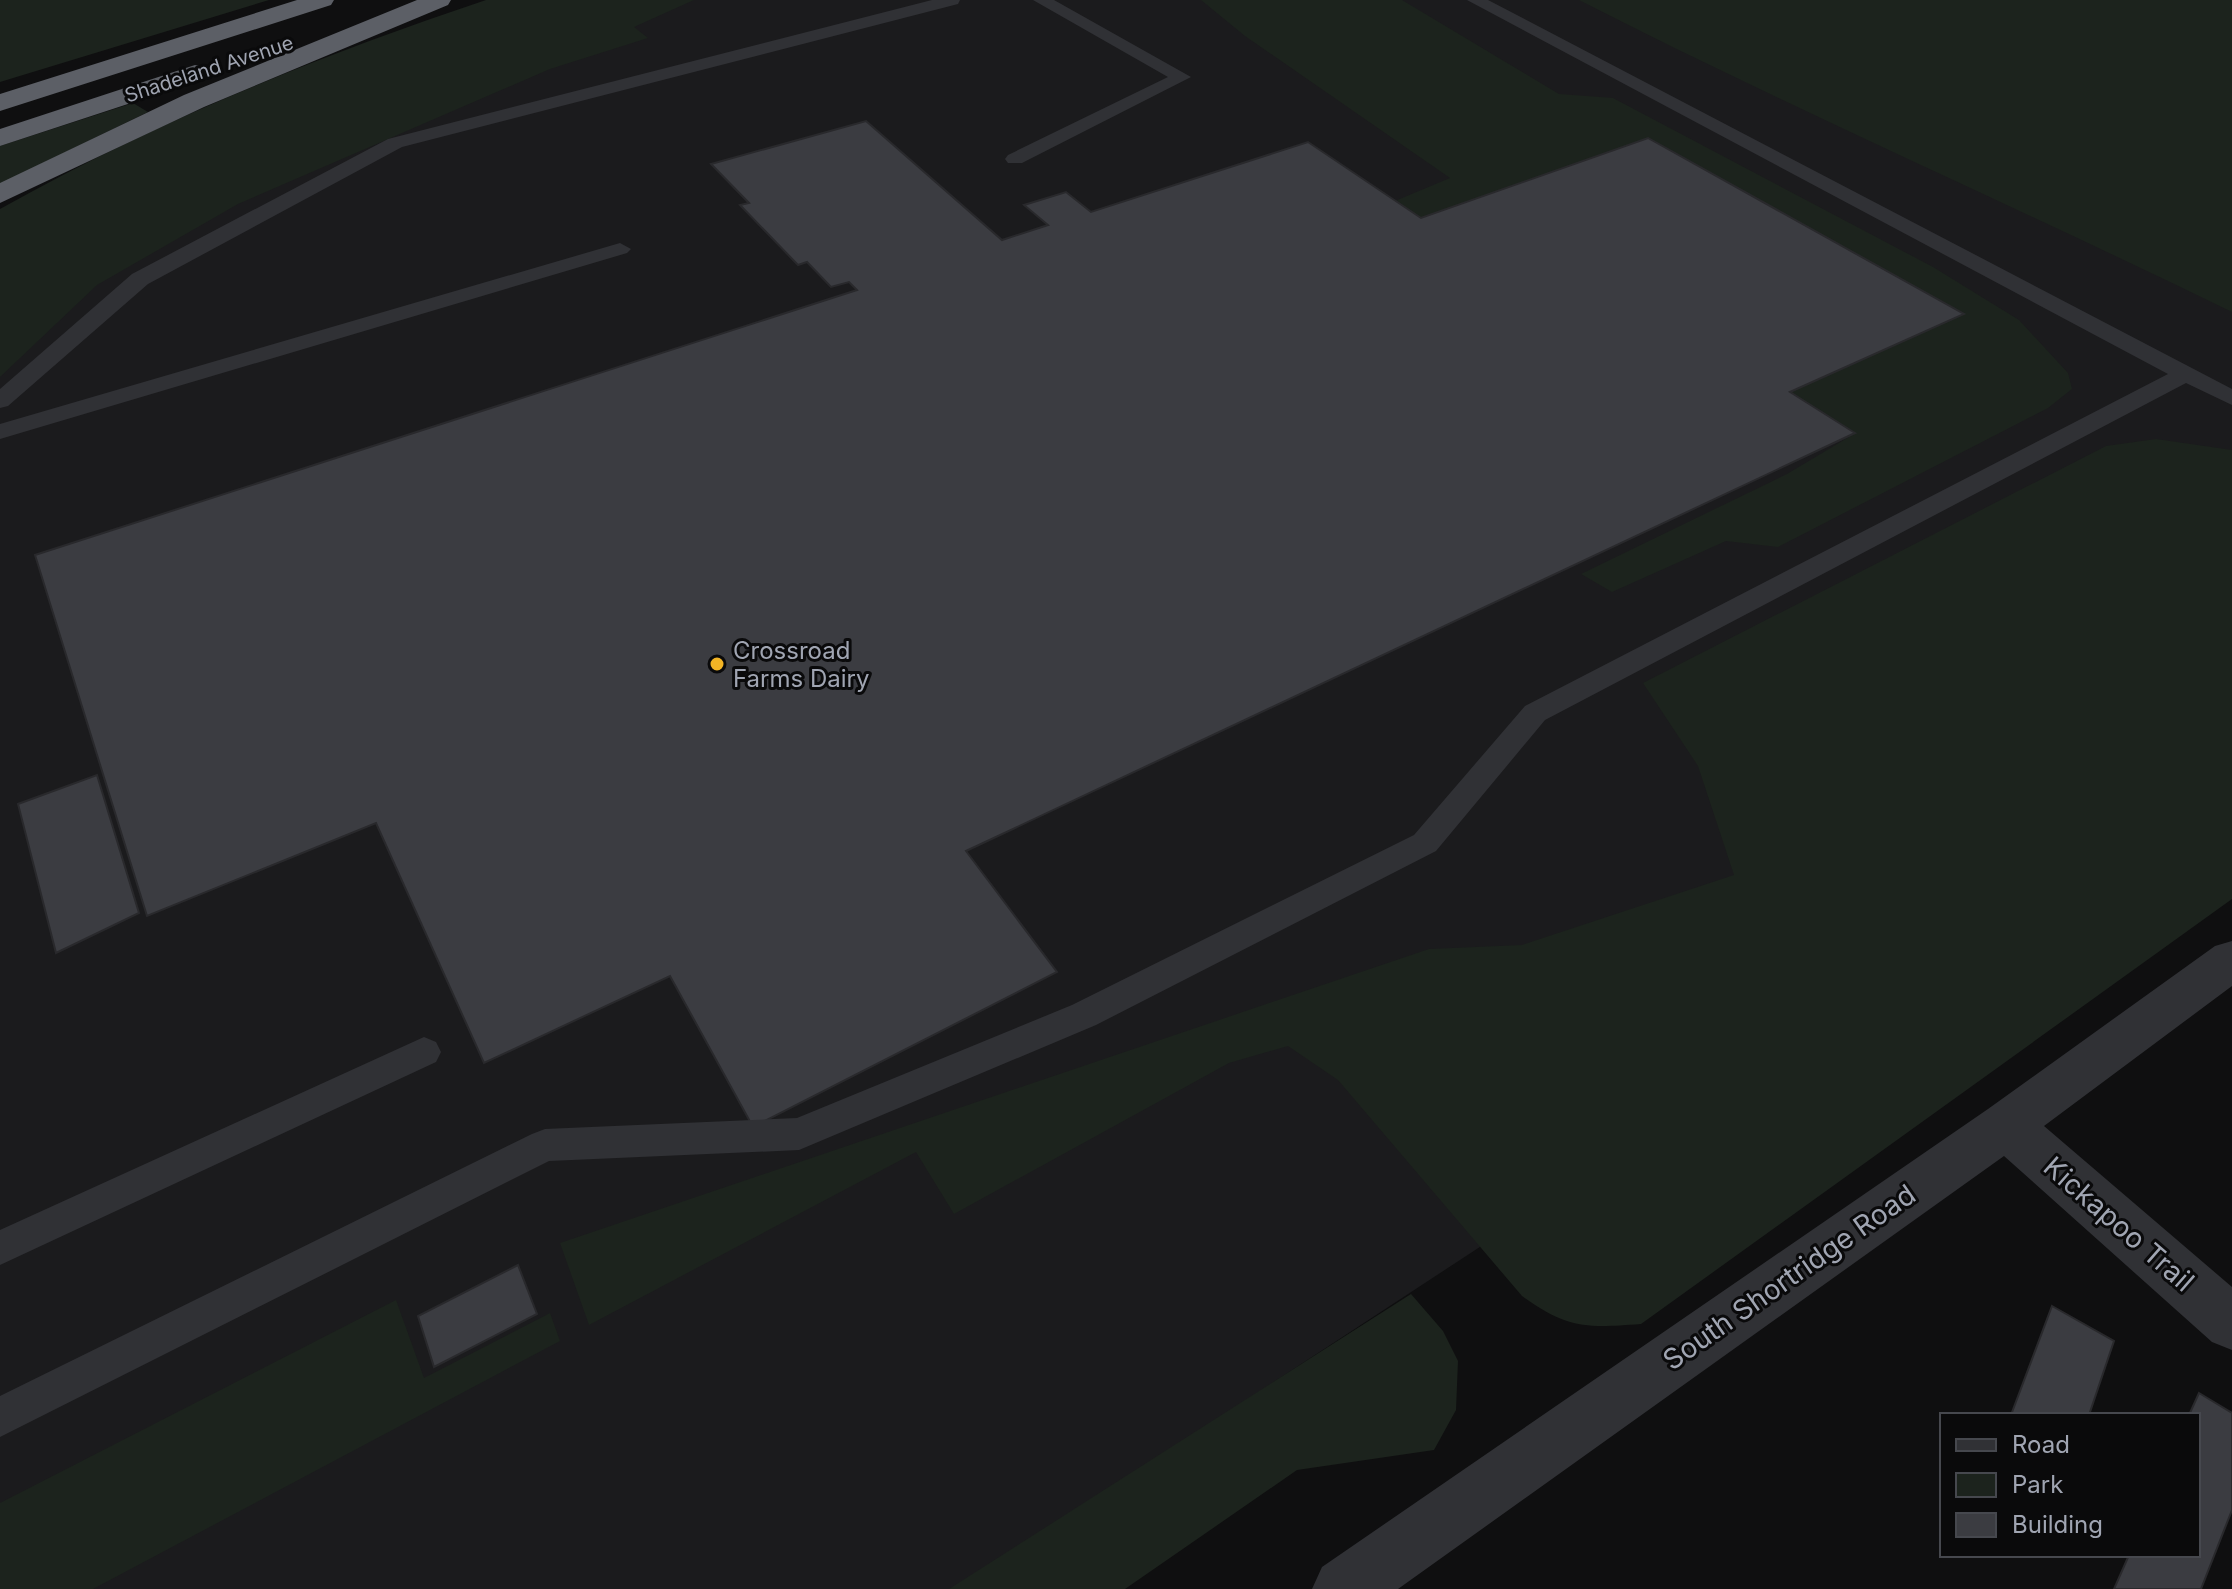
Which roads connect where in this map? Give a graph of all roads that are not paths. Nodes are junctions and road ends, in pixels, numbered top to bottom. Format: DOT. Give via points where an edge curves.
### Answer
graph roads {
  1 [pos="322,0"];
  2 [pos="418,0"];
  3 [pos="439,0"];
  4 [pos="952,0"];
  5 [pos="1041,0"];
  6 [pos="1475,0"];
  7 [pos="0,101"];
  8 [pos="0,138"];
  9 [pos="1015,159"];
  10 [pos="0,194"];
  11 [pos="620,249"];
  12 [pos="2186,374"];
  13 [pos="2232,398"];
  14 [pos="0,401"];
  15 [pos="0,432"];
  16 [pos="2232,960"];
  17 [pos="424,1052"];
  18 [pos="2006,1125"];
  19 [pos="0,1248"];
  20 [pos="2232,1323"];
  21 [pos="0,1417"];
  22 [pos="1344,1589"];
  1 -- 7 [label="highway, Shadeland Avenue"];
  2 -- 8 [label="highway, Shadeland Avenue"];
  3 -- 10 [label="highway" via="194,101"];
  4 -- 14 [label="lane" via="395,143 140,279"];
  5 -- 9 [label="lane" via="1182,77"];
  6 -- 12 [label="lane"];
  11 -- 15 [label="lane"];
  12 -- 13 [label="lane"];
  12 -- 21 [label="lane" via="1535,713 1425,843 1084,1015 799,1134 545,1145"];
  16 -- 18 [label="street, South Shortridge Road"];
  17 -- 19 [label="lane"];
  18 -- 20 [label="street, Kickapoo Trail"];
  18 -- 22 [label="street, South Shortridge Road"];
}
